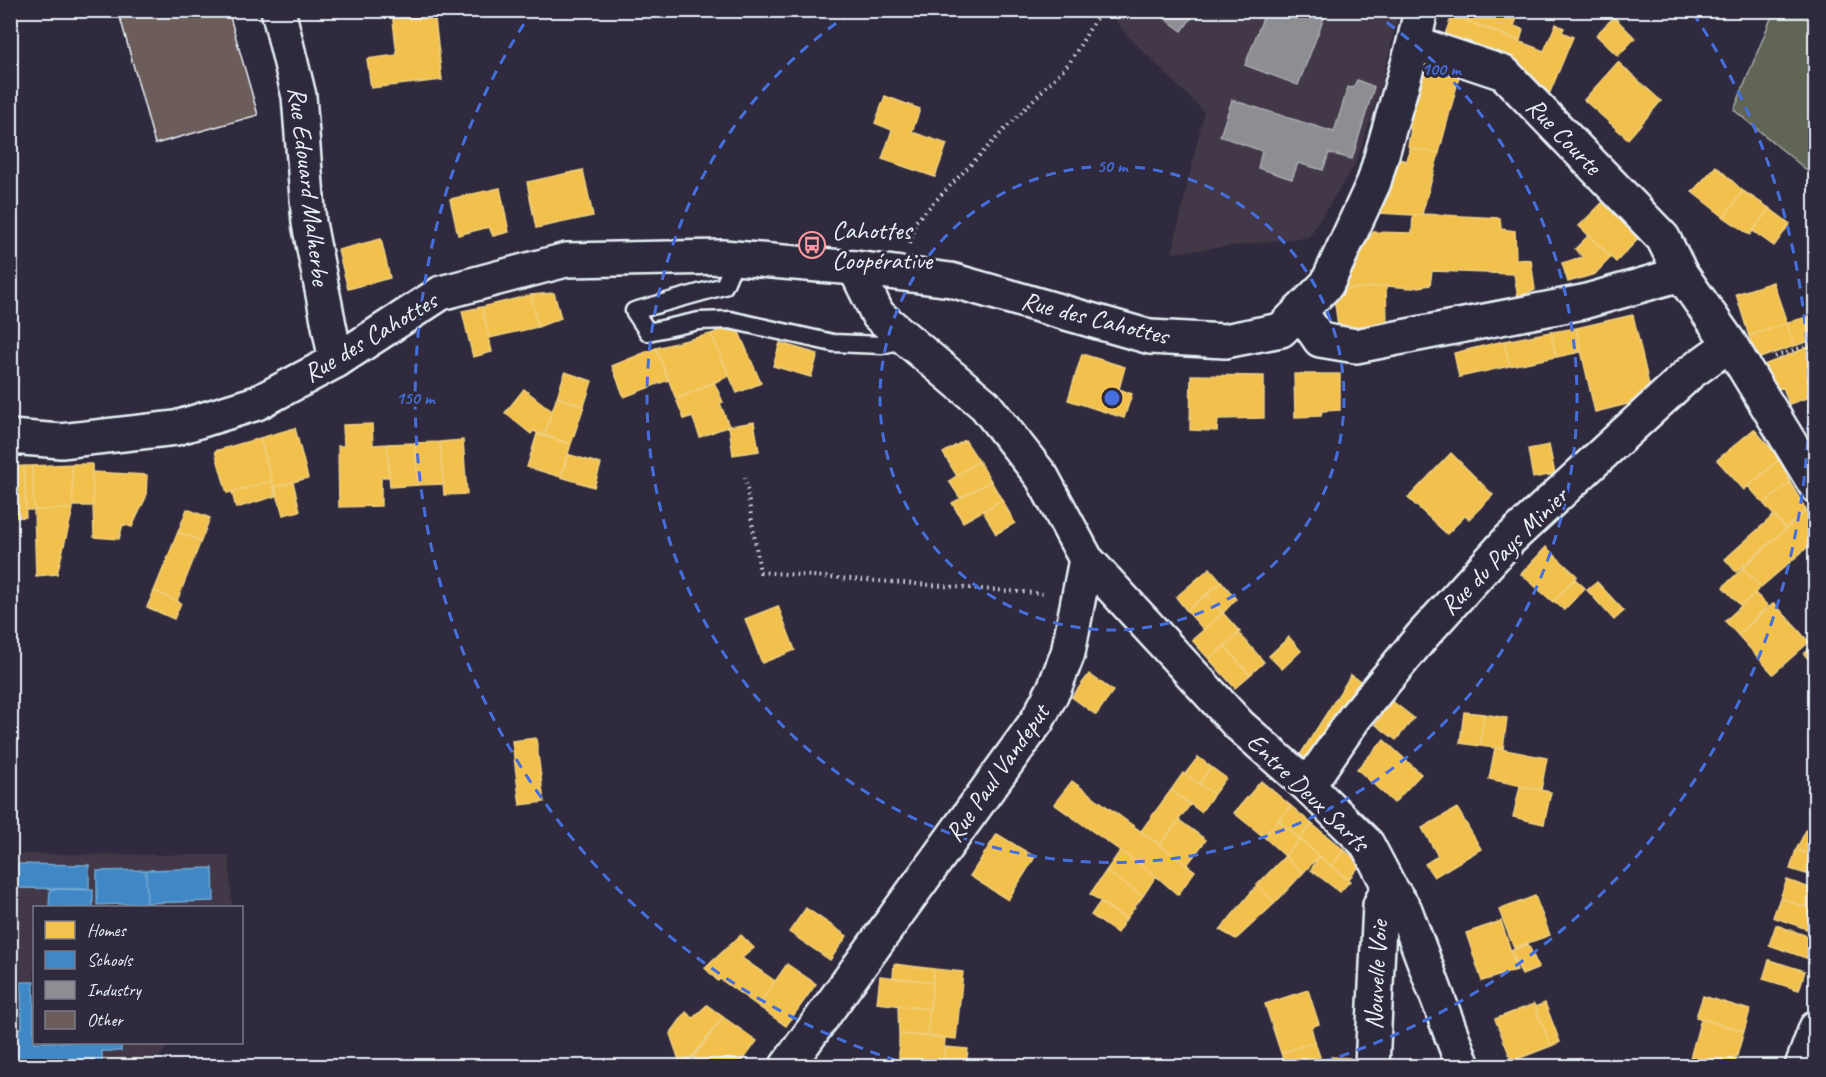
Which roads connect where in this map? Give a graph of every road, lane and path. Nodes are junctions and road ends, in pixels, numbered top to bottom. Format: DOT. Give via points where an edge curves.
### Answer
graph roads {
  1 [pos="1421,10"];
  2 [pos="273,13"];
  3 [pos="1098,15"];
  4 [pos="1414,43"];
  5 [pos="736,258"];
  6 [pos="855,268"];
  7 [pos="901,274"];
  8 [pos="1681,274"];
  9 [pos="1300,311"];
  10 [pos="906,339"];
  11 [pos="1815,342"];
  12 [pos="1737,356"];
  13 [pos="336,361"];
  14 [pos="10,437"];
  15 [pos="745,477"];
  16 [pos="1815,486"];
  17 [pos="1086,559"];
  18 [pos="1078,596"];
  19 [pos="1308,786"];
  20 [pos="1389,886"];
  21 [pos="1815,1028"];
  22 [pos="787,1066"];
  23 [pos="1372,1066"];
  24 [pos="1463,1066"];
  25 [pos="1802,1066"];
  1 -- 4 [label="street, Rue des Cahottes"];
  2 -- 13 [label="street, Rue Edouard Malherbe" via="299,96 309,223"];
  3 -- 7 [label="path" via="1070,62 916,221"];
  4 -- 8 [label="street, Rue Courte" via="1504,73 1663,238"];
  4 -- 9 [label="street, Rue des Cahottes" via="1374,183 1327,284"];
  5 -- 6 [label="street, Rue des Cahottes"];
  5 -- 10 [label="lane" via="724,286 634,311 648,332 699,321 730,320 833,343 882,345"];
  5 -- 13 [label="street, Rue des Cahottes" via="566,260 441,293"];
  6 -- 7 [label="street, Rue des Cahottes"];
  6 -- 10 [label="street" via="878,315"];
  7 -- 9 [label="street, Rue des Cahottes" via="951,280 1150,337 1225,341 1281,330"];
  8 -- 9 [label="street" via="1583,302 1356,346 1320,340"];
  8 -- 12 [label="street"];
  10 -- 17 [label="street" via="985,405 1042,477"];
  11 -- 12 [label="path"];
  12 -- 16 [label="street"];
  12 -- 19 [label="street, Rue du Pays Minier" via="1691,372 1509,540 1355,717"];
  13 -- 14 [label="street, Rue des Cahottes" via="257,403 176,428 61,441"];
  15 -- 18 [label="path" via="760,572"];
  17 -- 18 [label="street, Rue Paul Vandeput"];
  17 -- 19 [label="street, Entre Deux Sarts" via="1239,725"];
  18 -- 22 [label="street, Rue Paul Vandeput" via="1068,653 1037,721"];
  19 -- 20 [label="street, Entre Deux Sarts" via="1367,844"];
  20 -- 23 [label="street, Nouvelle Voie" via="1380,905"];
  20 -- 24 [label="street, Entre Deux Sarts" via="1405,910"];
  21 -- 25 [label="street"];
}
